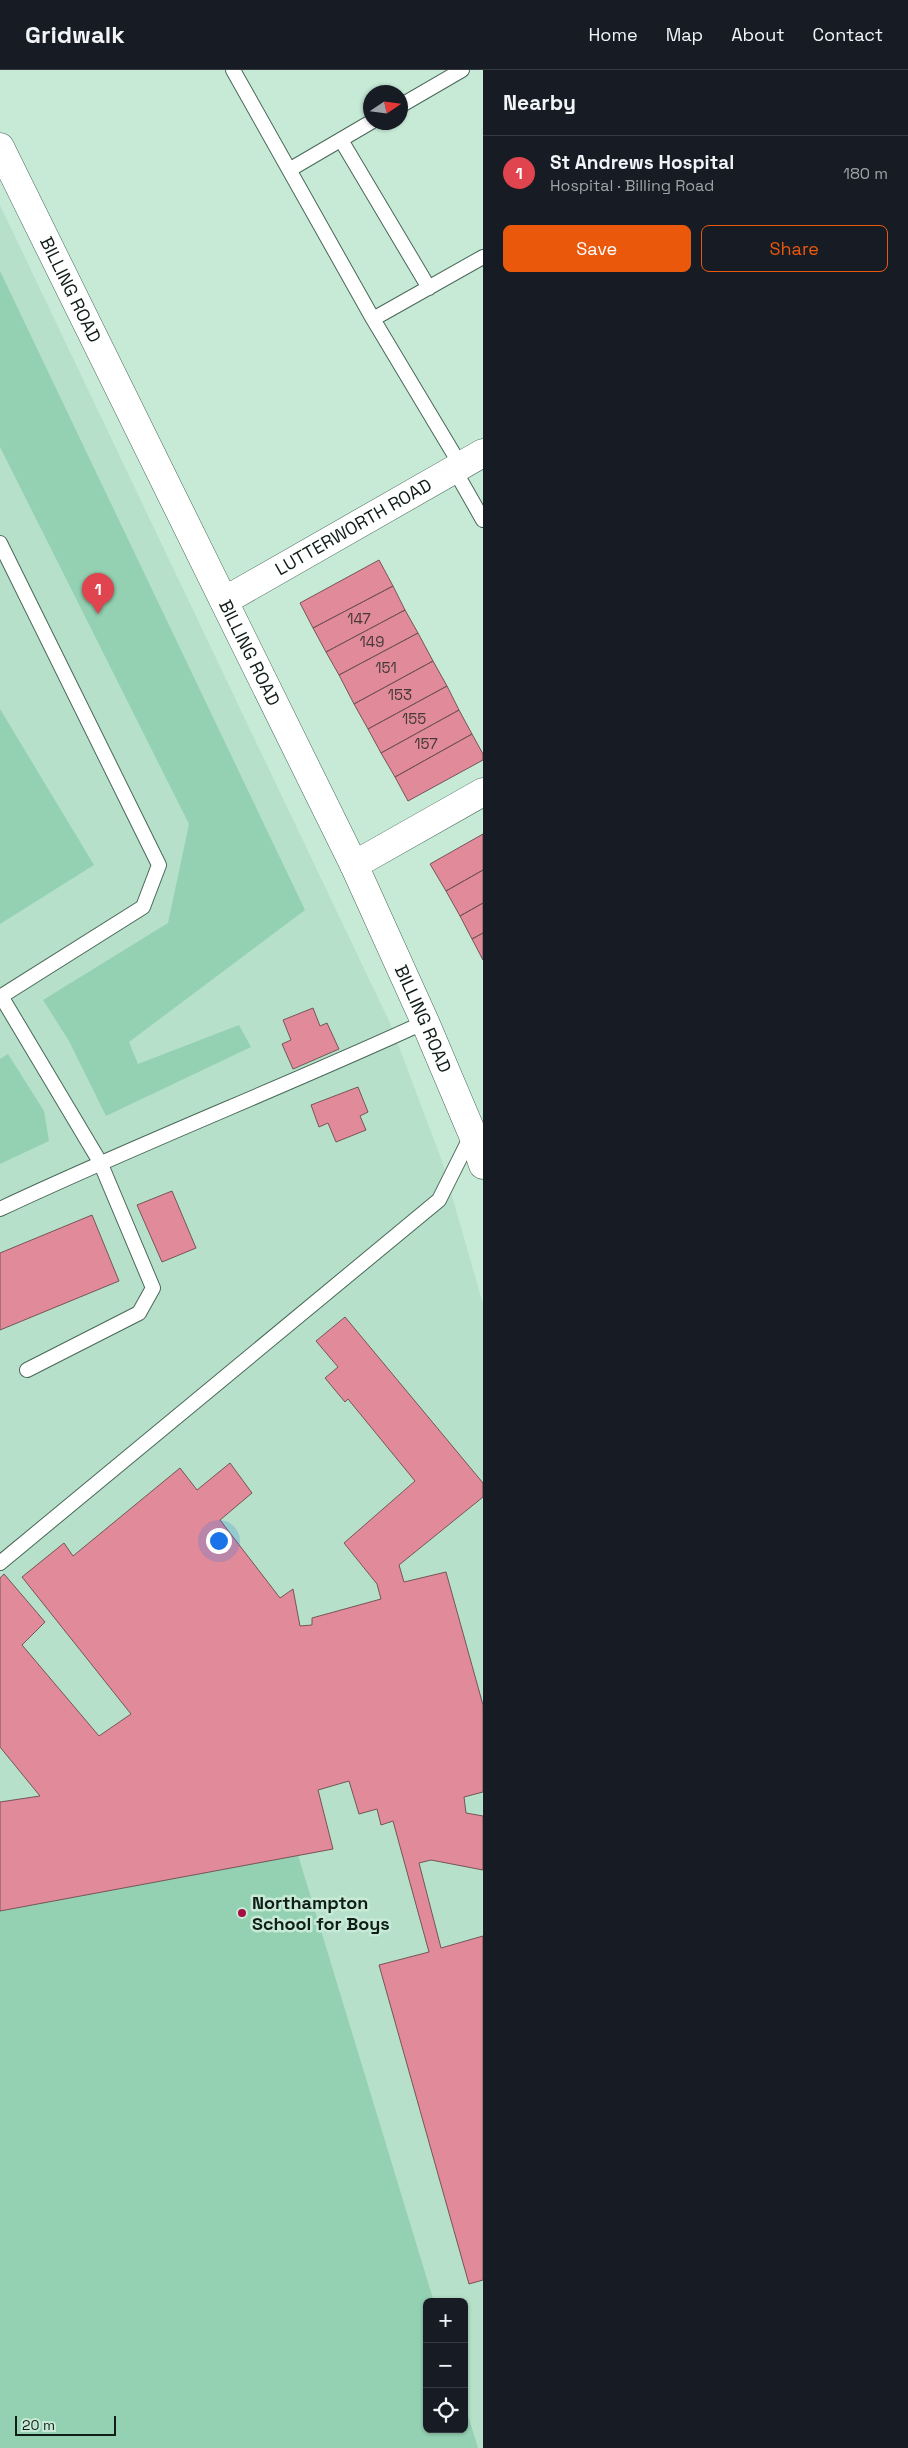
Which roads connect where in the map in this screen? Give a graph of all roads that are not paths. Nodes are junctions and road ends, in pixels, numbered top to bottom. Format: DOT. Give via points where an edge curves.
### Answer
graph roads {
  1 [pos="233,70"];
  2 [pos="462,70"];
  3 [pos="408,101"];
  4 [pos="363,127"];
  5 [pos="341,140"];
  6 [pos="0,147"];
  7 [pos="289,170"];
  8 [pos="483,257"];
  9 [pos="428,288"];
  10 [pos="373,319"];
  11 [pos="466,463"];
  12 [pos="483,520"];
  13 [pos="0,543"];
  14 [pos="224,601"];
  15 [pos="483,792"];
  16 [pos="354,865"];
  17 [pos="0,996"];
  18 [pos="425,1022"];
  19 [pos="478,1130"];
  20 [pos="100,1162"];
  21 [pos="483,1165"];
  22 [pos="0,1209"];
  23 [pos="27,1370"];
  24 [pos="0,1563"];
  1 -- 7 [label="lane"];
  2 -- 3 [label="lane"];
  4 -- 5 [label="lane"];
  5 -- 7 [label="lane"];
  5 -- 9 [label="lane"];
  6 -- 14 [label="street, BILLING ROAD"];
  7 -- 10 [label="lane"];
  8 -- 9 [label="lane"];
  9 -- 10 [label="lane"];
  10 -- 11 [label="lane"];
  11 -- 12 [label="lane"];
  11 -- 14 [label="street, LUTTERWORTH ROAD"];
  13 -- 17 [label="lane" via="159,865 143,906"];
  14 -- 16 [label="street, BILLING ROAD"];
  15 -- 16 [label="street"];
  16 -- 18 [label="street, BILLING ROAD"];
  17 -- 20 [label="lane"];
  18 -- 19 [label="street, BILLING ROAD"];
  18 -- 20 [label="lane" via="334,1064"];
  19 -- 21 [label="street, BILLING ROAD"];
  19 -- 24 [label="lane" via="440,1200"];
  20 -- 22 [label="lane"];
  20 -- 23 [label="lane" via="153,1288 138,1313"];
}
